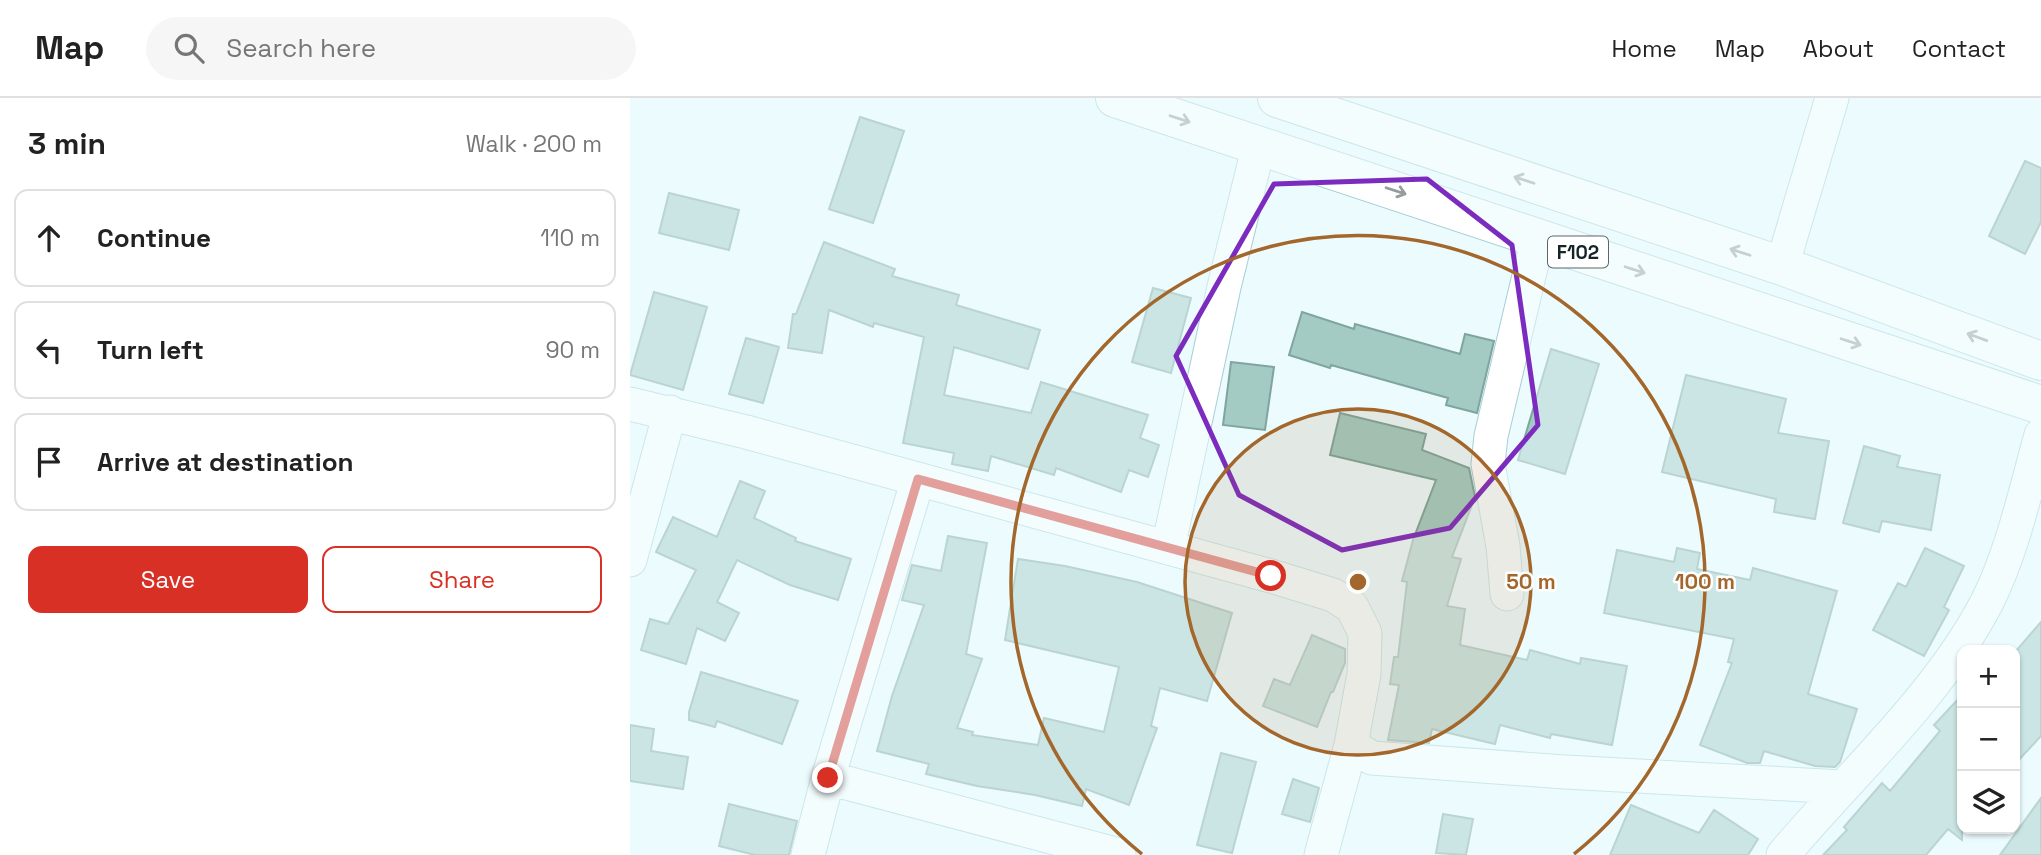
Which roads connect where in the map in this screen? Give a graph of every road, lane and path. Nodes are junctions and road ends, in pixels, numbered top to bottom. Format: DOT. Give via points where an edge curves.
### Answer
graph roads {
  1 [pos="1115,98"];
  2 [pos="1277,98"];
  3 [pos="1832,98"];
  4 [pos="1259,145"];
  5 [pos="1538,238"];
  6 [pos="1782,266"];
  7 [pos="2041,361"];
  8 [pos="630,404"];
  9 [pos="2041,405"];
  10 [pos="670,412"];
  11 [pos="2041,435"];
  12 [pos="918,479"];
  13 [pos="1168,548"];
  14 [pos="630,560"];
  15 [pos="1507,594"];
  16 [pos="1351,745"];
  17 [pos="828,778"];
  18 [pos="1842,788"];
  19 [pos="808,855"];
  20 [pos="1119,855"];
  21 [pos="1321,855"];
  22 [pos="1783,855"];
  1 -- 4 [label="main road, F102, one-way"];
  6 -- 2 [label="main road, F102, one-way"];
  3 -- 6 [label="street"];
  4 -- 5 [label="main road, F102, one-way"];
  4 -- 13 [label="street"];
  5 -- 9 [label="main road, F102, one-way"];
  5 -- 15 [label="street" via="1488,464"];
  7 -- 6 [label="main road, F102, one-way"];
  8 -- 10 [label="street"];
  10 -- 12 [label="street"];
  10 -- 14 [label="street"];
  11 -- 18 [label="street" via="2013,533 1987,602 1918,702"];
  12 -- 13 [label="street"];
  12 -- 17 [label="street"];
  13 -- 16 [label="street" via="1333,595 1352,607 1365,633 1364,674"];
  16 -- 18 [label="street" via="1372,758"];
  16 -- 21 [label="street"];
  17 -- 19 [label="street"];
  17 -- 20 [label="street"];
  18 -- 22 [label="street"];
}
